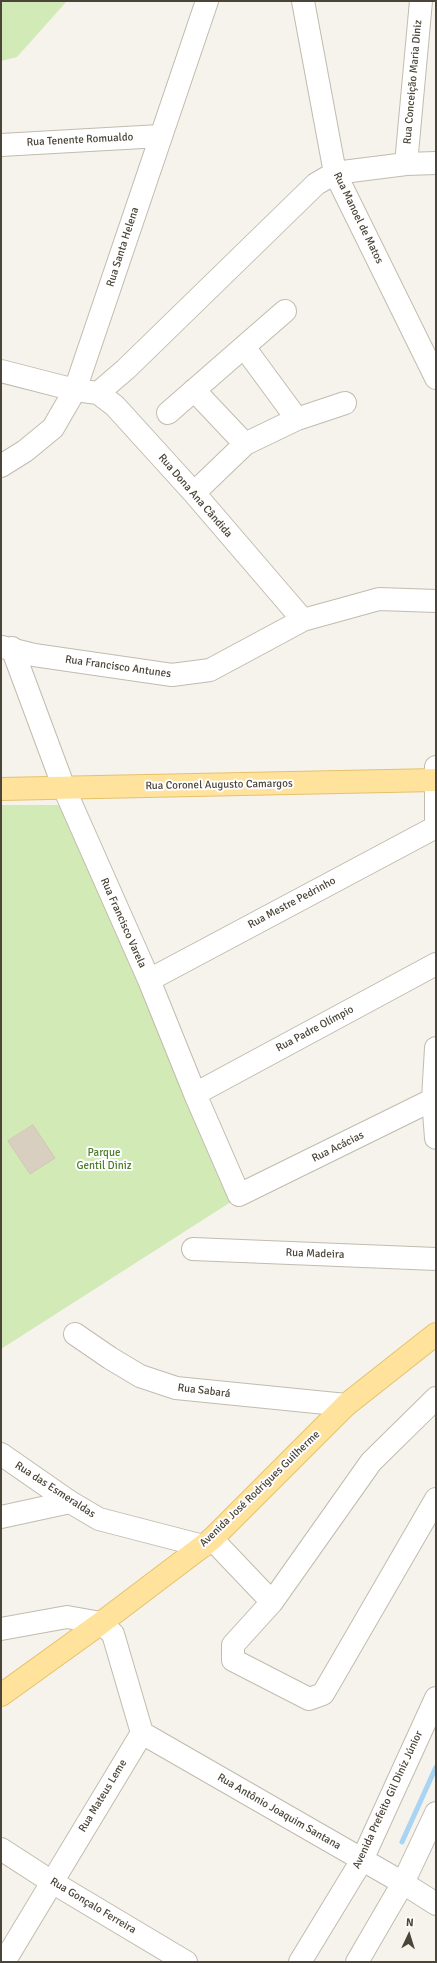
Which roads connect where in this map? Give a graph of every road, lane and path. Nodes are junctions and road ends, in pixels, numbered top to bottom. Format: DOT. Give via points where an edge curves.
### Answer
graph roads {
  1 [pos="207,1"];
  2 [pos="304,1"];
  3 [pos="421,1"];
  4 [pos="160,136"];
  5 [pos="1,145"];
  6 [pos="436,163"];
  7 [pos="406,164"];
  8 [pos="335,173"];
  9 [pos="285,311"];
  10 [pos="244,347"];
  11 [pos="1,371"];
  12 [pos="436,378"];
  13 [pos="75,390"];
  14 [pos="194,390"];
  15 [pos="98,393"];
  16 [pos="345,403"];
  17 [pos="168,413"];
  18 [pos="297,419"];
  19 [pos="245,444"];
  20 [pos="1,466"];
  21 [pos="194,493"];
  22 [pos="436,601"];
  23 [pos="303,620"];
  24 [pos="6,648"];
  25 [pos="436,776"];
  26 [pos="64,788"];
  27 [pos="1,789"];
  28 [pos="436,828"];
  29 [pos="436,964"];
  30 [pos="148,980"];
  31 [pos="436,1048"];
  32 [pos="195,1094"];
  33 [pos="434,1099"];
  34 [pos="436,1138"];
  35 [pos="239,1195"];
  36 [pos="193,1249"];
  37 [pos="436,1259"];
  38 [pos="75,1334"];
  39 [pos="436,1334"];
  40 [pos="436,1398"];
  41 [pos="346,1405"];
  42 [pos="1,1454"];
  43 [pos="436,1499"];
  44 [pos="70,1502"];
  45 [pos="1,1517"];
  46 [pos="207,1542"];
  47 [pos="272,1602"];
  48 [pos="101,1623"];
  49 [pos="1,1629"];
  50 [pos="1,1695"];
  51 [pos="436,1698"];
  52 [pos="142,1733"];
  53 [pos="436,1813"];
  54 [pos="1,1849"];
  55 [pos="362,1860"];
  56 [pos="52,1882"];
  57 [pos="403,1883"];
  58 [pos="436,1904"];
  59 [pos="4,1962"];
  60 [pos="186,1962"];
  61 [pos="300,1962"];
  62 [pos="358,1962"];
  1 -- 4 [label="street, Rua Santa Helena"];
  2 -- 8 [label="street, Rua Manoel de Matos"];
  3 -- 7 [label="street, Rua Conceição Maria Diniz"];
  4 -- 5 [label="street, Rua Tenente Romualdo"];
  4 -- 13 [label="street, Rua Santa Helena"];
  6 -- 7 [label="street"];
  7 -- 8 [label="street"];
  8 -- 12 [label="street, Rua Manoel de Matos"];
  8 -- 15 [label="street" via="316,184 126,369"];
  9 -- 10 [label="street"];
  10 -- 14 [label="street"];
  10 -- 18 [label="street"];
  11 -- 13 [label="street, Rua Dona Ana Cândida"];
  13 -- 15 [label="street, Rua Dona Ana Cândida"];
  13 -- 20 [label="street, Rua Santa Helena" via="53,428 25,451"];
  14 -- 17 [label="street"];
  14 -- 19 [label="street"];
  15 -- 21 [label="street, Rua Dona Ana Cândida" via="115,406"];
  16 -- 18 [label="street"];
  18 -- 19 [label="street"];
  19 -- 21 [label="street"];
  21 -- 23 [label="street, Rua Dona Ana Cândida"];
  22 -- 23 [label="street, Rua Francisco Antunes" via="379,599"];
  23 -- 24 [label="street, Rua Francisco Antunes" via="210,670 172,675 34,655"];
  24 -- 26 [label="street, Rua Francisco Varela"];
  25 -- 26 [label="main road, Rua Coronel Augusto Camargos"];
  25 -- 28 [label="street"];
  26 -- 27 [label="main road, Rua Coronel Augusto Camargos"];
  26 -- 30 [label="street, Rua Francisco Varela"];
  28 -- 30 [label="street, Rua Mestre Pedrinho"];
  29 -- 32 [label="street, Rua Padre Olímpio"];
  30 -- 32 [label="street, Rua Francisco Varela"];
  31 -- 33 [label="street"];
  32 -- 35 [label="street, Rua Francisco Varela"];
  33 -- 34 [label="street"];
  33 -- 35 [label="street, Rua Acácias"];
  36 -- 37 [label="street, Rua Madeira"];
  38 -- 41 [label="street, Rua Sabará" via="140,1376 176,1388"];
  39 -- 41 [label="main road, Avenida José Rodrigues Guilherme"];
  40 -- 47 [label="street" via="371,1462"];
  41 -- 46 [label="main road, Avenida José Rodrigues Guilherme"];
  42 -- 44 [label="street, Rua das Esmeraldas"];
  43 -- 47 [label="street" via="323,1694 309,1698 233,1660 233,1645"];
  44 -- 45 [label="street"];
  44 -- 46 [label="street, Rua das Esmeraldas" via="99,1519"];
  46 -- 47 [label="street"];
  46 -- 48 [label="main road, Avenida José Rodrigues Guilherme"];
  48 -- 49 [label="street" via="67,1617"];
  48 -- 50 [label="main road, Avenida José Rodrigues Guilherme"];
  48 -- 52 [label="street" via="113,1634"];
  51 -- 55 [label="street, Avenida Prefeito Gil Diniz Júnior"];
  52 -- 55 [label="street, Rua Antônio Joaquim Santana"];
  52 -- 56 [label="street, Rua Mateus Leme"];
  53 -- 57 [label="street"];
  54 -- 56 [label="street, Rua Gonçalo Ferreira"];
  55 -- 57 [label="street, Rua Antônio Joaquim Santana"];
  55 -- 61 [label="street, Avenida Prefeito Gil Diniz Júnior"];
  56 -- 59 [label="street, Rua Mateus Leme"];
  56 -- 60 [label="street, Rua Gonçalo Ferreira"];
  57 -- 58 [label="street, Rua Antônio Joaquim Santana"];
  57 -- 62 [label="street"];
}
